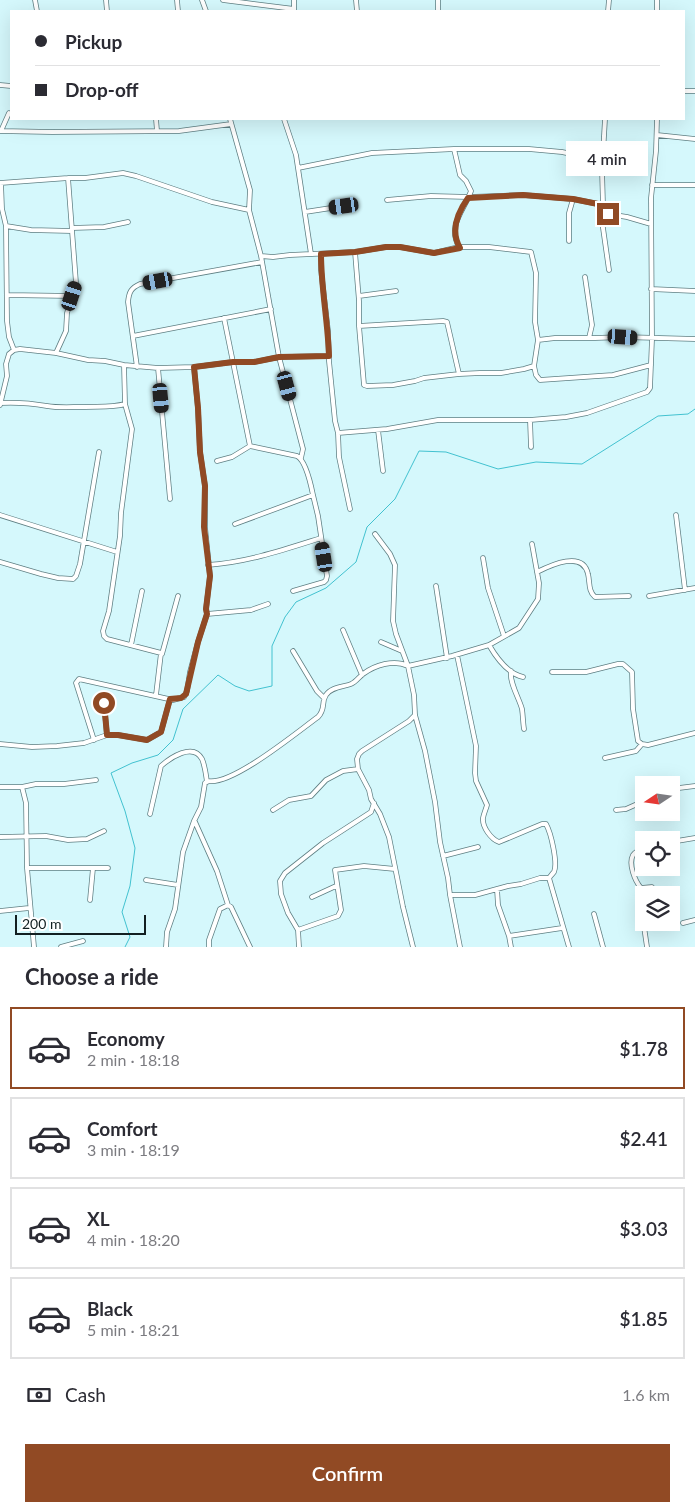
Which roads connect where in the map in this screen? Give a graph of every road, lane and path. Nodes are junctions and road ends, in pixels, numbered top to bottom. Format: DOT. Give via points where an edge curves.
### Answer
graph roads {
  1 [pos="223,0"];
  2 [pos="294,0"];
  3 [pos="294,10"];
  4 [pos="8,113"];
  5 [pos="156,120"];
  6 [pos="230,120"];
  7 [pos="284,120"];
  8 [pos="605,120"];
  9 [pos="657,120"];
  10 [pos="232,124"];
  11 [pos="0,131"];
  12 [pos="157,131"];
  13 [pos="657,135"];
  14 [pos="695,139"];
  15 [pos="454,149"];
  16 [pos="603,158"];
  17 [pos="298,168"];
  18 [pos="68,178"];
  19 [pos="1,183"];
  20 [pos="652,185"];
  21 [pos="695,185"];
  22 [pos="468,198"];
  23 [pos="573,199"];
  24 [pos="387,200"];
  25 [pos="603,205"];
  26 [pos="344,206"];
  27 [pos="249,210"];
  28 [pos="604,211"];
  29 [pos="305,212"];
  30 [pos="128,222"];
  31 [pos="651,224"];
  32 [pos="6,226"];
  33 [pos="72,230"];
  34 [pos="569,241"];
  35 [pos="460,248"];
  36 [pos="355,252"];
  37 [pos="311,254"];
  38 [pos="321,254"];
  39 [pos="261,256"];
  40 [pos="262,262"];
  41 [pos="609,270"];
  42 [pos="585,277"];
  43 [pos="652,289"];
  44 [pos="396,291"];
  45 [pos="695,291"];
  46 [pos="7,295"];
  47 [pos="72,296"];
  48 [pos="359,296"];
  49 [pos="271,309"];
  50 [pos="224,318"];
  51 [pos="359,326"];
  52 [pos="133,336"];
  53 [pos="589,338"];
  54 [pos="652,338"];
  55 [pos="695,339"];
  56 [pos="538,340"];
  57 [pos="14,350"];
  58 [pos="56,353"];
  59 [pos="329,356"];
  60 [pos="279,357"];
  61 [pos="0,362"];
  62 [pos="233,362"];
  63 [pos="6,364"];
  64 [pos="124,365"];
  65 [pos="651,365"];
  66 [pos="534,366"];
  67 [pos="137,367"];
  68 [pos="194,367"];
  69 [pos="158,368"];
  70 [pos="459,374"];
  71 [pos="0,403"];
  72 [pos="125,404"];
  73 [pos="530,420"];
  74 [pos="378,430"];
  75 [pos="338,433"];
  76 [pos="250,446"];
  77 [pos="531,447"];
  78 [pos="99,452"];
  79 [pos="302,458"];
  80 [pos="217,460"];
  81 [pos="383,471"];
  82 [pos="313,495"];
  83 [pos="170,499"];
  84 [pos="350,509"];
  85 [pos="0,515"];
  86 [pos="676,515"];
  87 [pos="235,524"];
  88 [pos="375,534"];
  89 [pos="321,538"];
  90 [pos="83,541"];
  91 [pos="532,544"];
  92 [pos="117,552"];
  93 [pos="483,558"];
  94 [pos="0,562"];
  95 [pos="208,565"];
  96 [pos="537,572"];
  97 [pos="436,586"];
  98 [pos="695,588"];
  99 [pos="686,590"];
  100 [pos="142,591"];
  101 [pos="293,591"];
  102 [pos="178,596"];
  103 [pos="629,596"];
  104 [pos="649,596"];
  105 [pos="268,604"];
  106 [pos="207,614"];
  107 [pos="343,630"];
  108 [pos="504,636"];
  109 [pos="381,642"];
  110 [pos="131,645"];
  111 [pos="489,645"];
  112 [pos="293,651"];
  113 [pos="402,651"];
  114 [pos="162,654"];
  115 [pos="457,655"];
  116 [pos="447,658"];
  117 [pos="408,666"];
  118 [pos="510,671"];
  119 [pos="552,672"];
  120 [pos="362,675"];
  121 [pos="523,677"];
  122 [pos="156,695"];
  123 [pos="324,698"];
  124 [pos="170,699"];
  125 [pos="104,703"];
  126 [pos="415,715"];
  127 [pos="524,729"];
  128 [pos="695,734"];
  129 [pos="107,735"];
  130 [pos="94,740"];
  131 [pos="0,744"];
  132 [pos="642,744"];
  133 [pos="605,758"];
  134 [pos="358,769"];
  135 [pos="96,780"];
  136 [pos="207,782"];
  137 [pos="695,786"];
  138 [pos="0,787"];
  139 [pos="22,787"];
  140 [pos="680,788"];
  141 [pos="374,803"];
  142 [pos="635,806"];
  143 [pos="273,810"];
  144 [pos="616,810"];
  145 [pos="150,814"];
  146 [pos="194,821"];
  147 [pos="104,831"];
  148 [pos="0,837"];
  149 [pos="25,837"];
  150 [pos="695,838"];
  151 [pos="680,840"];
  152 [pos="478,847"];
  153 [pos="635,854"];
  154 [pos="443,856"];
  155 [pos="26,868"];
  156 [pos="93,868"];
  157 [pos="108,868"];
  158 [pos="395,869"];
  159 [pos="548,878"];
  160 [pos="146,880"];
  161 [pos="178,885"];
  162 [pos="336,886"];
  163 [pos="640,886"];
  164 [pos="497,889"];
  165 [pos="450,895"];
  166 [pos="312,896"];
  167 [pos="90,900"];
  168 [pos="228,905"];
  169 [pos="29,908"];
  170 [pos="0,911"];
  171 [pos="594,914"];
  172 [pos="695,920"];
  173 [pos="683,923"];
  174 [pos="562,928"];
  175 [pos="298,930"];
  176 [pos="645,931"];
  177 [pos="509,936"];
  178 [pos="83,941"];
  179 [pos="34,947"];
  180 [pos="61,947"];
  181 [pos="166,947"];
  182 [pos="209,947"];
  183 [pos="250,947"];
  184 [pos="299,947"];
  185 [pos="413,947"];
  186 [pos="460,947"];
  187 [pos="511,947"];
  188 [pos="569,947"];
  189 [pos="604,947"];
  190 [pos="647,947"];
  1 -- 3 [label="street"];
  2 -- 3 [label="street"];
  4 -- 11 [label="street"];
  5 -- 12 [label="street"];
  6 -- 10 [label="street"];
  7 -- 17 [label="street"];
  8 -- 16 [label="street"];
  9 -- 13 [label="street"];
  10 -- 12 [label="street"];
  10 -- 27 [label="street" via="250,190"];
  11 -- 12 [label="street"];
  13 -- 14 [label="street"];
  13 -- 20 [label="street"];
  15 -- 16 [label="street" via="529,149"];
  15 -- 17 [label="street" via="372,153"];
  15 -- 22 [label="street" via="460,175 469,187"];
  16 -- 25 [label="street"];
  17 -- 29 [label="street"];
  18 -- 19 [label="street"];
  18 -- 27 [label="street" via="123,173 212,202"];
  18 -- 33 [label="street"];
  19 -- 32 [label="street"];
  20 -- 21 [label="street"];
  20 -- 31 [label="street"];
  22 -- 23 [label="street" via="523,195"];
  22 -- 24 [label="street" via="431,196"];
  22 -- 35 [label="street" via="455,228"];
  23 -- 25 [label="street"];
  23 -- 34 [label="street" via="569,213"];
  25 -- 28 [label="street"];
  26 -- 29 [label="street"];
  27 -- 39 [label="street"];
  28 -- 31 [label="street"];
  28 -- 41 [label="street" via="602,228"];
  29 -- 37 [label="street"];
  30 -- 33 [label="street"];
  31 -- 43 [label="street"];
  32 -- 33 [label="street"];
  32 -- 46 [label="street"];
  33 -- 47 [label="street" via="76,277"];
  35 -- 36 [label="street" via="434,253 386,247"];
  35 -- 56 [label="street" via="489,247 531,252 536,273"];
  36 -- 38 [label="street"];
  36 -- 48 [label="street"];
  37 -- 38 [label="street"];
  37 -- 39 [label="street"];
  38 -- 59 [label="street"];
  39 -- 40 [label="street"];
  40 -- 49 [label="street"];
  40 -- 52 [label="street" via="133,287 128,302"];
  42 -- 53 [label="street" via="592,325"];
  43 -- 45 [label="street"];
  43 -- 54 [label="street"];
  44 -- 48 [label="street"];
  46 -- 47 [label="street"];
  46 -- 57 [label="street" via="9,337"];
  47 -- 58 [label="street" via="66,331"];
  48 -- 51 [label="street"];
  49 -- 50 [label="street"];
  49 -- 60 [label="street"];
  50 -- 52 [label="street"];
  50 -- 62 [label="street"];
  51 -- 70 [label="street" via="447,322"];
  51 -- 70 [label="street" via="364,385 393,385"];
  52 -- 67 [label="street"];
  53 -- 54 [label="street"];
  53 -- 56 [label="street"];
  54 -- 55 [label="street"];
  54 -- 65 [label="street"];
  56 -- 66 [label="street"];
  57 -- 58 [label="street"];
  57 -- 63 [label="street"];
  58 -- 64 [label="street"];
  59 -- 60 [label="street"];
  59 -- 75 [label="street"];
  60 -- 62 [label="street"];
  60 -- 79 [label="street"];
  61 -- 63 [label="street"];
  62 -- 68 [label="street"];
  62 -- 76 [label="street"];
  63 -- 71 [label="street" via="7,376"];
  64 -- 67 [label="street"];
  64 -- 72 [label="street"];
  65 -- 66 [label="street" via="613,375 540,380"];
  65 -- 73 [label="street" via="647,392 587,413"];
  66 -- 70 [label="street" via="501,373"];
  67 -- 69 [label="street"];
  68 -- 69 [label="street"];
  68 -- 95 [label="street" via="205,486 204,527"];
  69 -- 83 [label="street"];
  71 -- 72 [label="street" via="26,402 67,407"];
  72 -- 92 [label="street" via="132,429"];
  73 -- 74 [label="street" via="438,420"];
  73 -- 77 [label="street"];
  74 -- 75 [label="street"];
  74 -- 81 [label="street"];
  75 -- 84 [label="street" via="339,457"];
  76 -- 79 [label="street"];
  76 -- 80 [label="street" via="232,457"];
  78 -- 90 [label="street"];
  79 -- 82 [label="street"];
  82 -- 87 [label="street"];
  82 -- 89 [label="street"];
  85 -- 90 [label="street"];
  86 -- 99 [label="street"];
  88 -- 113 [label="street" via="395,565 393,621"];
  89 -- 95 [label="street" via="261,557"];
  89 -- 101 [label="street" via="326,580"];
  90 -- 92 [label="street"];
  90 -- 94 [label="street" via="80,564 73,579 40,574"];
  91 -- 96 [label="street"];
  92 -- 110 [label="street" via="103,633 107,639"];
  93 -- 108 [label="street" via="488,588"];
  95 -- 106 [label="street"];
  96 -- 103 [label="street" via="554,563 575,561 586,568 594,597"];
  96 -- 108 [label="street" via="538,599 518,628"];
  97 -- 116 [label="street"];
  98 -- 99 [label="street"];
  99 -- 104 [label="street"];
  100 -- 110 [label="street"];
  102 -- 114 [label="street"];
  105 -- 106 [label="street" via="251,610"];
  106 -- 124 [label="street" via="186,694"];
  107 -- 120 [label="street"];
  108 -- 111 [label="street"];
  109 -- 113 [label="street"];
  110 -- 114 [label="street"];
  111 -- 115 [label="street"];
  111 -- 118 [label="street"];
  112 -- 123 [label="street"];
  113 -- 117 [label="street"];
  114 -- 122 [label="street"];
  115 -- 116 [label="street"];
  115 -- 159 [label="street" via="476,746 476,781 487,805 483,817 488,832 499,842 546,824 550,830 555,864 554,872"];
  116 -- 117 [label="street"];
  117 -- 120 [label="street" via="397,662"];
  117 -- 126 [label="street"];
  118 -- 121 [label="street"];
  118 -- 127 [label="street"];
  119 -- 132 [label="street" via="586,672 618,664 626,666 632,672 635,729"];
  120 -- 123 [label="street"];
  122 -- 124 [label="street"];
  122 -- 130 [label="street" via="79,679 76,683"];
  123 -- 136 [label="street" via="322,713 294,735 246,768 220,781"];
  124 -- 129 [label="street" via="161,732 152,738"];
  125 -- 129 [label="street"];
  126 -- 134 [label="street" via="362,751 357,759"];
  126 -- 154 [label="street" via="435,802"];
  128 -- 132 [label="street"];
  129 -- 130 [label="street"];
  130 -- 131 [label="street" via="57,746"];
  132 -- 133 [label="street" via="636,751"];
  134 -- 141 [label="street"];
  134 -- 143 [label="street" via="343,771 326,780 311,796 289,800"];
  135 -- 139 [label="street"];
  136 -- 145 [label="street" via="201,757 196,752 183,752 161,766"];
  136 -- 146 [label="street"];
  137 -- 140 [label="street"];
  138 -- 139 [label="street"];
  139 -- 149 [label="street" via="26,803"];
  141 -- 158 [label="street" via="389,837"];
  141 -- 175 [label="street" via="371,812 337,833 285,873 280,881 281,894"];
  142 -- 144 [label="street"];
  146 -- 161 [label="street" via="183,852"];
  146 -- 168 [label="street" via="217,871"];
  147 -- 149 [label="street" via="86,839"];
  148 -- 149 [label="street"];
  149 -- 155 [label="street"];
  150 -- 151 [label="street"];
  152 -- 154 [label="street"];
  153 -- 163 [label="street" via="632,869"];
  154 -- 165 [label="street"];
  155 -- 156 [label="street"];
  155 -- 169 [label="street"];
  156 -- 157 [label="street"];
  156 -- 167 [label="street"];
  158 -- 162 [label="street" via="364,866 337,869"];
  158 -- 185 [label="street"];
  159 -- 164 [label="street"];
  159 -- 174 [label="street"];
  160 -- 161 [label="street"];
  161 -- 181 [label="street"];
  162 -- 166 [label="street"];
  162 -- 175 [label="street" via="341,910 338,916"];
  164 -- 165 [label="street" via="475,895"];
  164 -- 177 [label="street" via="498,905"];
  165 -- 186 [label="street"];
  168 -- 182 [label="street" via="220,910"];
  168 -- 183 [label="street"];
  169 -- 170 [label="street"];
  169 -- 179 [label="street"];
  171 -- 189 [label="street"];
  172 -- 173 [label="street"];
  174 -- 177 [label="street"];
  174 -- 188 [label="street"];
  175 -- 184 [label="street"];
  176 -- 190 [label="street"];
  177 -- 187 [label="street"];
  178 -- 180 [label="street"];
}
